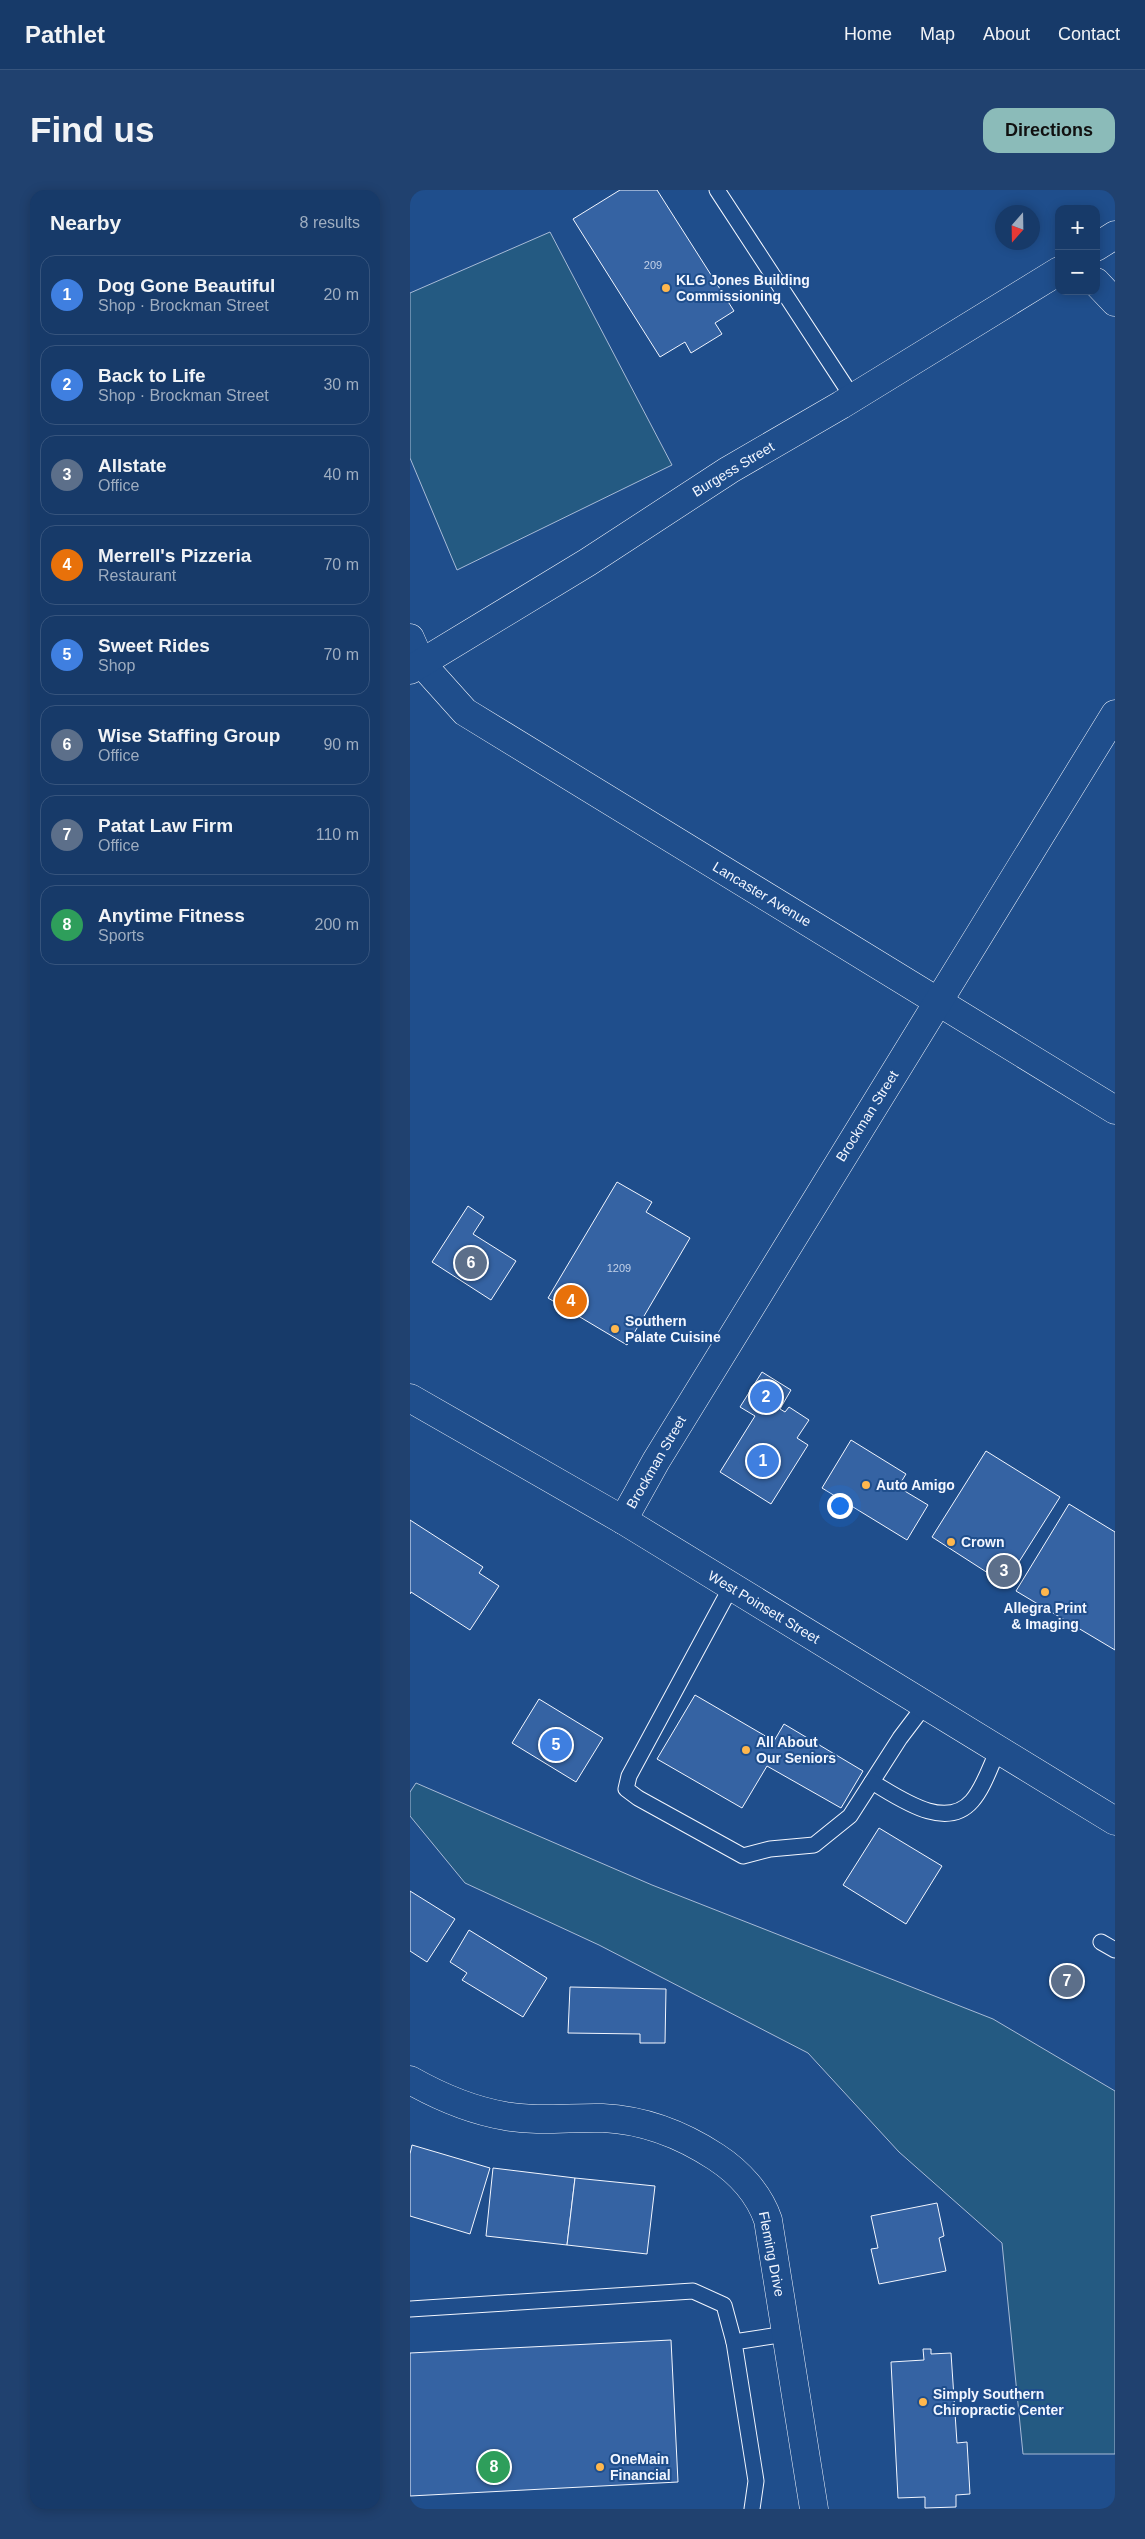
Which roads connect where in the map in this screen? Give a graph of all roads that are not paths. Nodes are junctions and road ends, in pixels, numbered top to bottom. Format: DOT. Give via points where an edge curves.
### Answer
graph roads {
  1 [pos="717,190"];
  2 [pos="1115,235"];
  3 [pos="1100,244"];
  4 [pos="1055,273"];
  5 [pos="1100,286"];
  6 [pos="1115,302"];
  7 [pos="853,398"];
  8 [pos="410,638"];
  9 [pos="415,666"];
  10 [pos="1115,714"];
  11 [pos="938,1001"];
  12 [pos="1115,1110"];
  13 [pos="410,1398"];
  14 [pos="622,1520"];
  15 [pos="731,1587"];
  16 [pos="925,1705"];
  17 [pos="998,1750"];
  18 [pos="872,1782"];
  19 [pos="1115,1821"];
  20 [pos="1101,1942"];
  21 [pos="1115,1950"];
  22 [pos="410,2080"];
  23 [pos="410,2309"];
  24 [pos="786,2334"];
  25 [pos="734,2342"];
  26 [pos="752,2509"];
  27 [pos="814,2509"];
  1 -- 7 [label="lane"];
  2 -- 3 [label="street"];
  4 -- 7 [label="street, Burgess Street"];
  5 -- 6 [label="street"];
  7 -- 9 [label="street, Burgess Street" via="730,470 588,562"];
  8 -- 9 [label="street, Lancaster Avenue"];
  9 -- 11 [label="street, Lancaster Avenue" via="465,712"];
  10 -- 11 [label="street, Brockman Street"];
  11 -- 12 [label="street, Lancaster Avenue"];
  11 -- 14 [label="street, Brockman Street"];
  13 -- 14 [label="street, West Poinsett Street"];
  14 -- 15 [label="street, West Poinsett Street"];
  15 -- 16 [label="street, West Poinsett Street"];
  15 -- 18 [label="lane" via="657,1722 629,1776 626,1789 743,1856 770,1848 814,1845 850,1816"];
  16 -- 17 [label="street, West Poinsett Street"];
  16 -- 18 [label="lane"];
  17 -- 18 [label="lane" via="971,1803 948,1814 921,1810"];
  17 -- 19 [label="street, West Poinsett Street"];
  20 -- 21 [label="lane"];
  22 -- 24 [label="street, Fleming Drive" via="464,2106 506,2116 604,2118 635,2122 690,2140 727,2164 744,2179 768,2220"];
  23 -- 25 [label="lane" via="693,2290 724,2305"];
  24 -- 25 [label="lane"];
  24 -- 27 [label="street, Fleming Drive"];
  25 -- 26 [label="lane" via="756,2481"];
}
